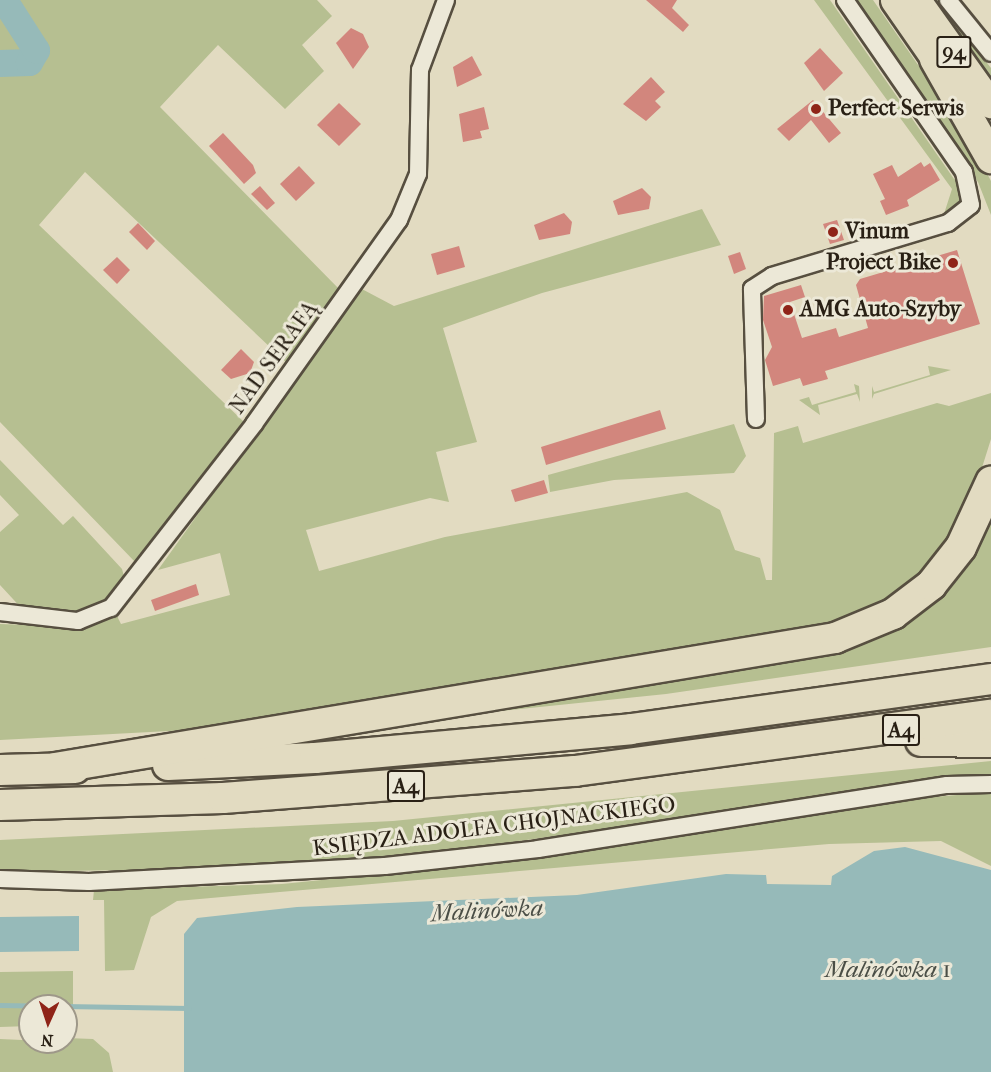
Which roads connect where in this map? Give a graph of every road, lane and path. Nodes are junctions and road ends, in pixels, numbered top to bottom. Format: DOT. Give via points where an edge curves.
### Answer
graph roads {
  1 [pos="446,0"];
  2 [pos="846,0"];
  3 [pos="894,0"];
  4 [pos="917,0"];
  5 [pos="948,0"];
  6 [pos="991,53"];
  7 [pos="935,59"];
  8 [pos="991,104"];
  9 [pos="991,137"];
  10 [pos="991,158"];
  11 [pos="756,419"];
  12 [pos="991,482"];
  13 [pos="0,612"];
  14 [pos="988,679"];
  15 [pos="991,715"];
  16 [pos="810,742"];
  17 [pos="991,742"];
  18 [pos="55,768"];
  19 [pos="0,770"];
  20 [pos="991,784"];
  21 [pos="0,805"];
  22 [pos="0,879"];
  1 -- 13 [label="street, NAD SERAFĄ" via="420,70 418,174 399,220 258,419 111,608 78,621"];
  2 -- 11 [label="street" via="964,172 971,205 948,223 772,276 752,289"];
  3 -- 7 [label="main road, 94"];
  4 -- 8 [label="main road, 94"];
  5 -- 6 [label="street"];
  7 -- 9 [label="main road"];
  7 -- 10 [label="highway"];
  12 -- 18 [label="highway" via="961,547 931,585 892,614 835,638"];
  14 -- 18 [label="highway, A4" via="808,707 477,744"];
  15 -- 16 [label="highway, A4"];
  16 -- 17 [label="highway"];
  16 -- 21 [label="highway, A4" via="574,771 320,792"];
  18 -- 19 [label="highway, A4"];
  20 -- 22 [label="street, KSIĘDZA ADOLFA CHOJNACKIEGO" via="947,785 538,849 385,867 113,881"];
}
